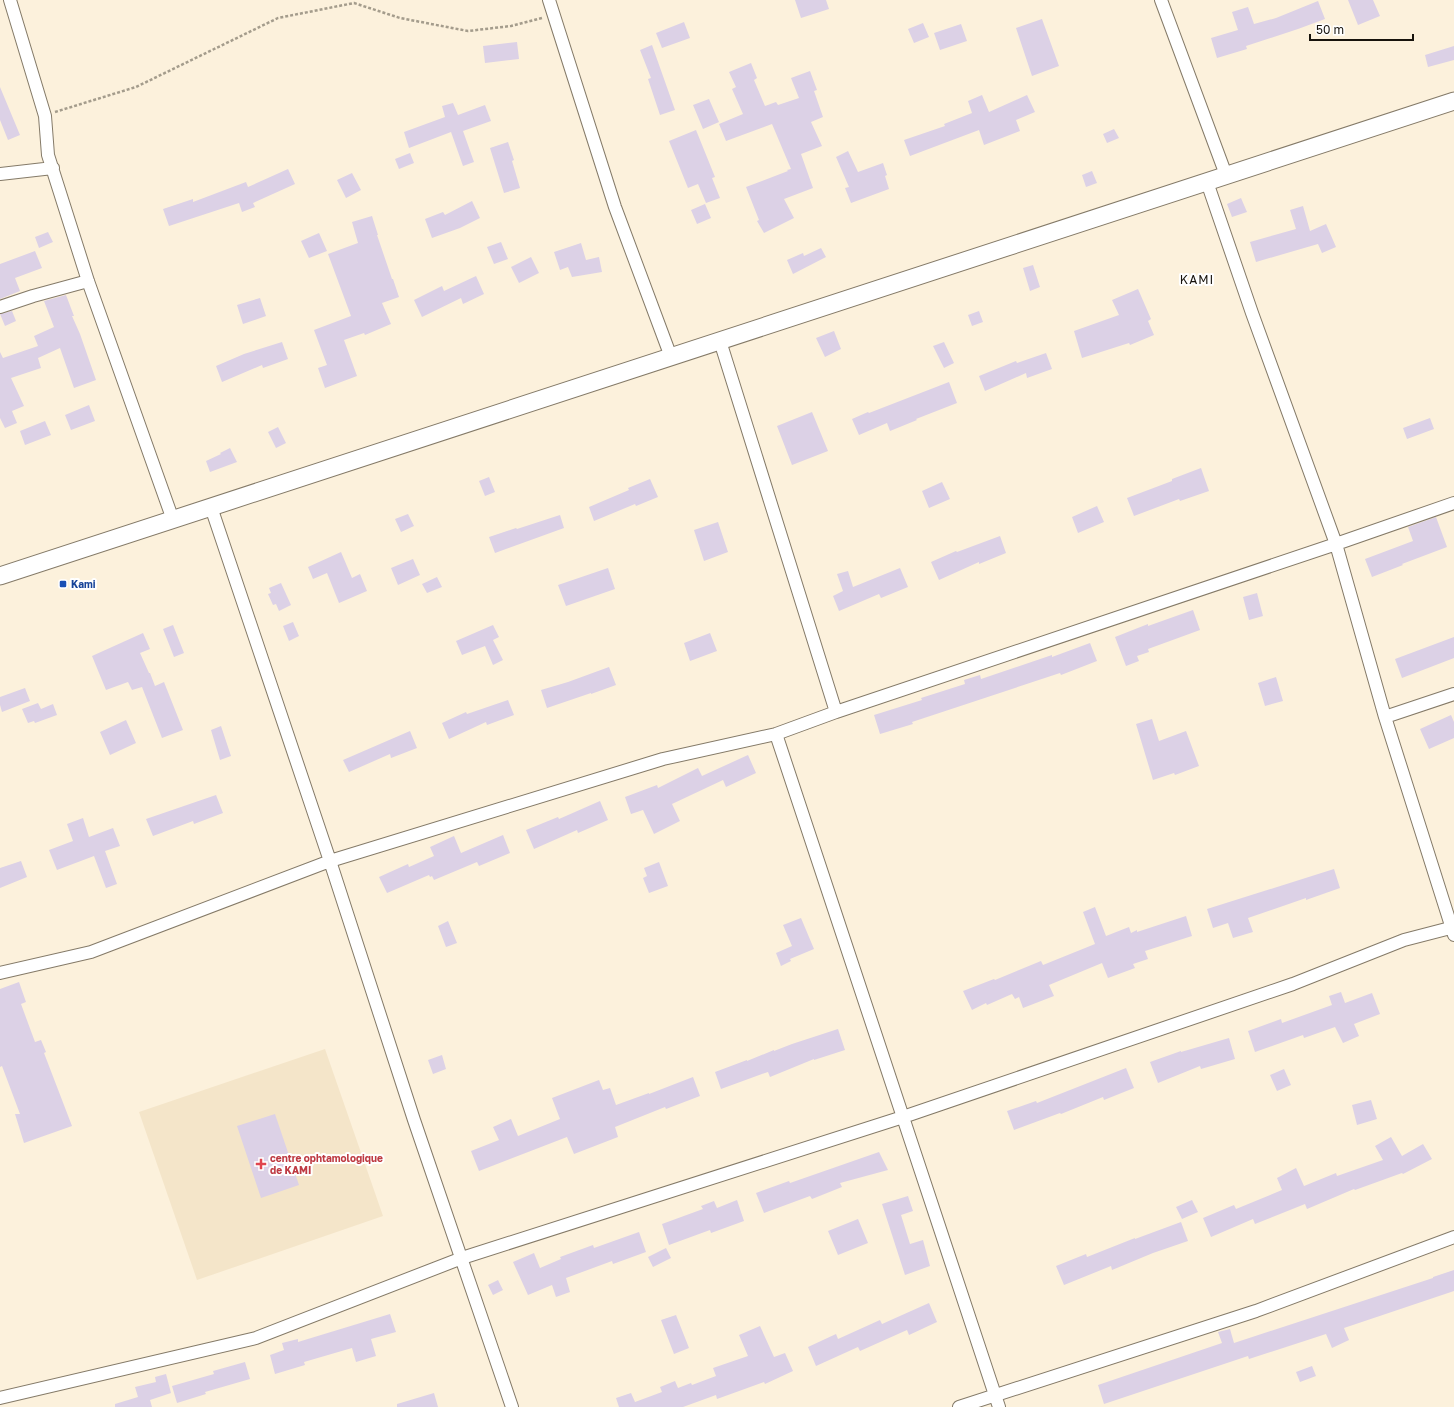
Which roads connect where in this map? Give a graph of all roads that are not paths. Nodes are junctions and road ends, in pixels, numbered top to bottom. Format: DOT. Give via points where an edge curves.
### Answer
graph roads {
  1 [pos="10,0"];
  2 [pos="549,0"];
  3 [pos="1161,0"];
  4 [pos="1454,101"];
  5 [pos="53,168"];
  6 [pos="0,174"];
  7 [pos="1226,176"];
  8 [pos="1207,182"];
  9 [pos="88,281"];
  10 [pos="0,307"];
  11 [pos="720,341"];
  12 [pos="671,357"];
  13 [pos="1454,503"];
  14 [pos="211,507"];
  15 [pos="173,520"];
  16 [pos="1336,544"];
  17 [pos="0,576"];
  18 [pos="1454,694"];
  19 [pos="836,712"];
  20 [pos="1385,717"];
  21 [pos="776,734"];
  22 [pos="330,861"];
  23 [pos="1453,930"];
  24 [pos="0,972"];
  25 [pos="903,1117"];
  26 [pos="1454,1237"];
  27 [pos="462,1258"];
  28 [pos="995,1395"];
  29 [pos="0,1398"];
  30 [pos="512,1407"];
  31 [pos="959,1407"];
  32 [pos="999,1407"];
  1 -- 5 [label="street" via="45,116 48,155"];
  2 -- 12 [label="street" via="615,207"];
  3 -- 7 [label="street"];
  4 -- 7 [label="street"];
  5 -- 6 [label="street"];
  5 -- 9 [label="street"];
  7 -- 8 [label="street"];
  8 -- 11 [label="street"];
  8 -- 16 [label="street" via="1270,365"];
  9 -- 10 [label="street"];
  9 -- 15 [label="street"];
  11 -- 12 [label="street"];
  11 -- 19 [label="street"];
  12 -- 14 [label="street"];
  13 -- 16 [label="street"];
  14 -- 15 [label="street"];
  14 -- 22 [label="street"];
  15 -- 17 [label="street"];
  16 -- 19 [label="street"];
  16 -- 20 [label="street"];
  18 -- 20 [label="street"];
  19 -- 21 [label="street"];
  20 -- 23 [label="street"];
  21 -- 22 [label="street" via="663,759"];
  21 -- 25 [label="street"];
  22 -- 24 [label="street" via="91,952"];
  22 -- 27 [label="street" via="414,1120"];
  23 -- 25 [label="street" via="1404,940 1293,984"];
  25 -- 27 [label="street"];
  25 -- 28 [label="street"];
  26 -- 28 [label="street" via="1256,1311"];
  27 -- 29 [label="street" via="256,1338"];
  27 -- 30 [label="street"];
  28 -- 31 [label="street"];
  28 -- 32 [label="street"];
}
